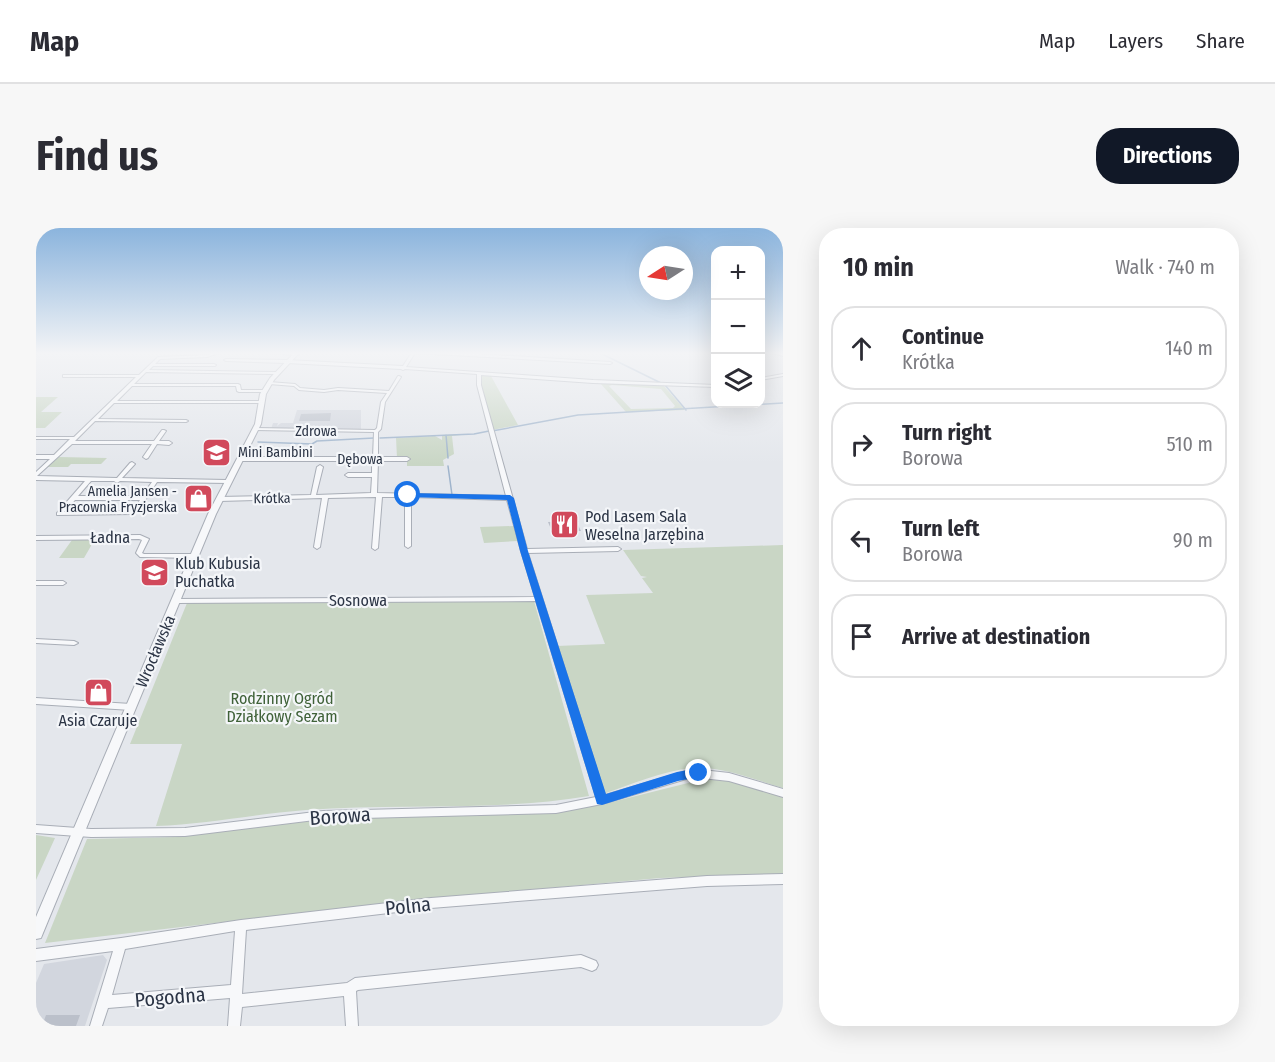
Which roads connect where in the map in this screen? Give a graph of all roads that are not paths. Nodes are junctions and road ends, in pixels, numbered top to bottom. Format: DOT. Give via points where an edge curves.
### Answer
graph roads {
  1 [pos="127,389"];
  2 [pos="239,389"];
  3 [pos="299,389"];
  4 [pos="331,389"];
  5 [pos="341,389"];
  6 [pos="392,389"];
  7 [pos="480,389"];
  8 [pos="264,391"];
  9 [pos="390,393"];
  10 [pos="113,402"];
  11 [pos="262,402"];
  12 [pos="93,420"];
  13 [pos="186,421"];
  14 [pos="255,429"];
  15 [pos="164,431"];
  16 [pos="376,431"];
  17 [pos="36,438"];
  18 [pos="72,440"];
  19 [pos="155,443"];
  20 [pos="169,443"];
  21 [pos="36,457"];
  22 [pos="55,457"];
  23 [pos="146,457"];
  24 [pos="241,459"];
  25 [pos="377,459"];
  26 [pos="407,459"];
  27 [pos="132,464"];
  28 [pos="320,467"];
  29 [pos="348,475"];
  30 [pos="375,475"];
  31 [pos="36,477"];
  32 [pos="89,480"];
  33 [pos="156,480"];
  34 [pos="117,481"];
  35 [pos="227,482"];
  36 [pos="377,495"];
  37 [pos="408,495"];
  38 [pos="325,496"];
  39 [pos="313,497"];
  40 [pos="72,498"];
  41 [pos="144,498"];
  42 [pos="510,498"];
  43 [pos="219,499"];
  44 [pos="36,538"];
  45 [pos="408,546"];
  46 [pos="317,547"];
  47 [pos="375,548"];
  48 [pos="618,549"];
  49 [pos="524,551"];
  50 [pos="195,556"];
  51 [pos="36,583"];
  52 [pos="63,583"];
  53 [pos="539,599"];
  54 [pos="176,601"];
  55 [pos="36,641"];
  56 [pos="74,643"];
  57 [pos="36,701"];
  58 [pos="131,708"];
  59 [pos="783,793"];
  60 [pos="602,800"];
  61 [pos="36,829"];
  62 [pos="78,832"];
  63 [pos="783,879"];
  64 [pos="241,925"];
  65 [pos="36,933"];
  66 [pos="121,944"];
  67 [pos="36,955"];
  68 [pos="592,965"];
  69 [pos="353,987"];
  70 [pos="236,996"];
  71 [pos="104,1002"];
  72 [pos="96,1026"];
  73 [pos="234,1026"];
  74 [pos="352,1026"];
  1 -- 10 [label="street"];
  2 -- 8 [label="street"];
  3 -- 4 [label="street"];
  5 -- 9 [label="street"];
  6 -- 9 [label="street"];
  7 -- 42 [label="street"];
  8 -- 11 [label="street, Wrocławska"];
  9 -- 16 [label="street" via="383,402"];
  10 -- 11 [label="street"];
  10 -- 12 [label="street"];
  11 -- 14 [label="street, Wrocławska"];
  12 -- 13 [label="street"];
  12 -- 18 [label="street"];
  14 -- 16 [label="street, Zdrowa"];
  14 -- 24 [label="street, Wrocławska"];
  15 -- 19 [label="street"];
  16 -- 25 [label="street"];
  17 -- 18 [label="street"];
  18 -- 19 [label="street"];
  18 -- 22 [label="street"];
  19 -- 20 [label="street"];
  19 -- 23 [label="street"];
  21 -- 22 [label="street"];
  22 -- 31 [label="street"];
  24 -- 25 [label="street, Dębowa"];
  24 -- 35 [label="street, Wrocławska"];
  25 -- 26 [label="street, Dębowa"];
  25 -- 30 [label="street"];
  27 -- 34 [label="street"];
  28 -- 39 [label="street"];
  29 -- 30 [label="street"];
  30 -- 36 [label="street"];
  31 -- 32 [label="street"];
  32 -- 34 [label="street"];
  32 -- 40 [label="street"];
  33 -- 34 [label="street"];
  33 -- 35 [label="street"];
  33 -- 41 [label="street"];
  35 -- 43 [label="street, Wrocławska"];
  36 -- 37 [label="street, Krótka"];
  36 -- 38 [label="street, Krótka"];
  36 -- 47 [label="street"];
  37 -- 42 [label="street, Krótka"];
  37 -- 45 [label="street"];
  38 -- 39 [label="street, Krótka"];
  38 -- 46 [label="street"];
  39 -- 43 [label="street, Krótka"];
  40 -- 41 [label="street"];
  40 -- 41 [label="street" via="59,514 123,514 136,510"];
  42 -- 49 [label="street"];
  43 -- 50 [label="street, Wrocławska"];
  44 -- 50 [label="street, Ładna" via="140,537 146,540 139,553 142,556"];
  48 -- 49 [label="street"];
  49 -- 53 [label="street"];
  50 -- 54 [label="street, Wrocławska"];
  51 -- 52 [label="street"];
  53 -- 54 [label="street, Sosnowa"];
  53 -- 60 [label="street"];
  54 -- 58 [label="street, Wrocławska"];
  55 -- 56 [label="street"];
  57 -- 58 [label="street"];
  58 -- 62 [label="street, Wrocławska"];
  59 -- 60 [label="street, Borowa" via="729,777 693,773"];
  60 -- 62 [label="street, Borowa" via="543,809 323,815 185,832"];
  61 -- 62 [label="street, Borowa"];
  62 -- 65 [label="street, Wrocławska"];
  63 -- 64 [label="street, Polna" via="707,881 431,903"];
  64 -- 66 [label="street, Polna"];
  64 -- 70 [label="street"];
  66 -- 67 [label="street, Polna"];
  66 -- 71 [label="street"];
  68 -- 69 [label="street, Pogodna" via="581,961"];
  69 -- 70 [label="street, Pogodna"];
  69 -- 74 [label="street"];
  70 -- 71 [label="street, Pogodna"];
  70 -- 73 [label="street"];
  71 -- 72 [label="street"];
}
